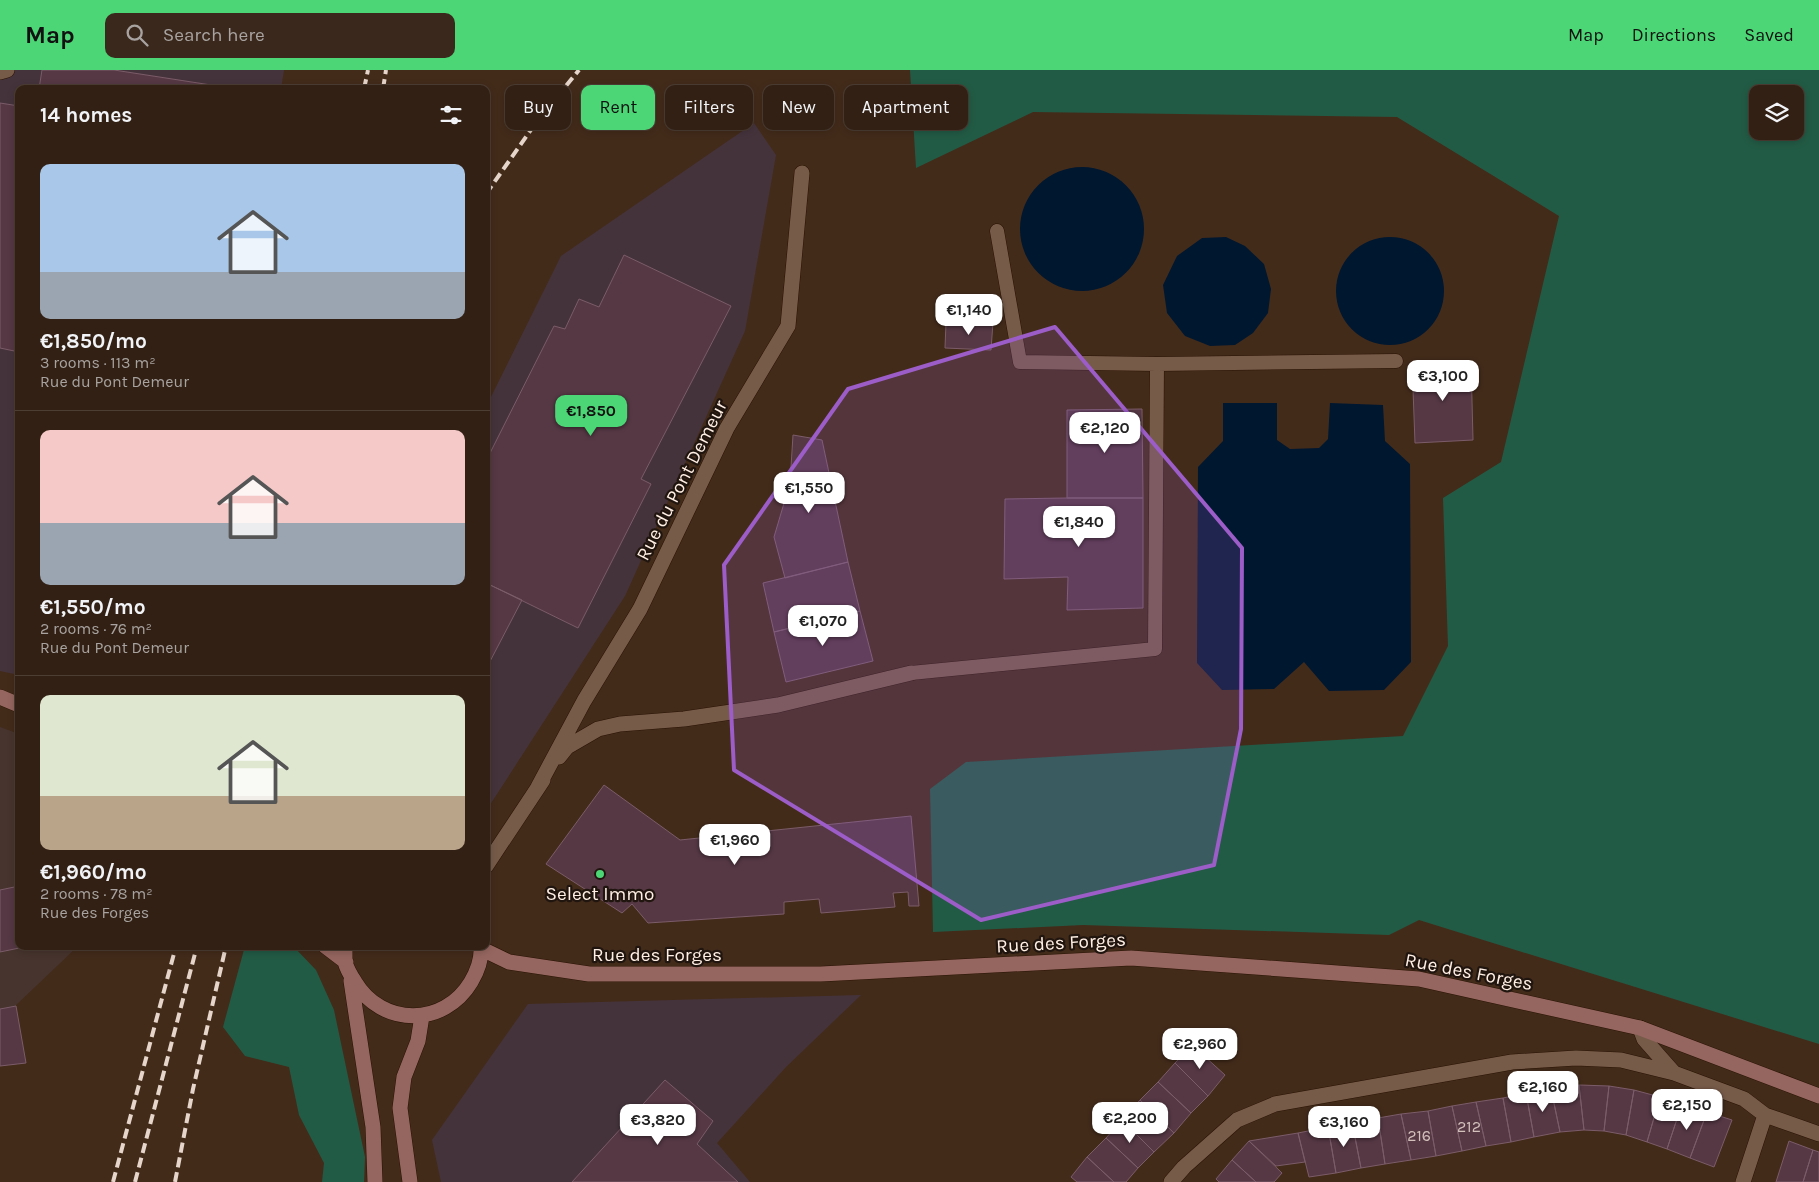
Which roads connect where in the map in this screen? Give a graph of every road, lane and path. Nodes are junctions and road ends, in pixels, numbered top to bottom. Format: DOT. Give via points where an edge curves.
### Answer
graph roads {
  1 [pos="7,70"];
  2 [pos="0,72"];
  3 [pos="802,174"];
  4 [pos="997,231"];
  5 [pos="1396,360"];
  6 [pos="1157,364"];
  7 [pos="911,673"];
  8 [pos="0,697"];
  9 [pos="15,703"];
  10 [pos="538,787"];
  11 [pos="490,860"];
  12 [pos="329,950"];
  13 [pos="346,950"];
  14 [pos="481,950"];
  15 [pos="485,950"];
  16 [pos="348,968"];
  17 [pos="422,1016"];
  18 [pos="1640,1028"];
  19 [pos="1674,1074"];
  20 [pos="1819,1096"];
  21 [pos="1766,1115"];
  22 [pos="1819,1134"];
  23 [pos="375,1182"];
  24 [pos="410,1182"];
  25 [pos="1171,1182"];
  26 [pos="1743,1182"];
  1 -- 2 [label="street"];
  3 -- 10 [label="street, Rue du Pont Demeur" via="788,326 727,428 640,609 584,701"];
  4 -- 6 [label="lane" via="1020,362"];
  5 -- 6 [label="lane"];
  6 -- 7 [label="lane" via="1155,649"];
  7 -- 10 [label="street, Rue du Pont Demeur" via="778,705 684,719 620,724 598,730 567,747"];
  8 -- 9 [label="main road"];
  10 -- 11 [label="street, Rue du Pont Demeur"];
  12 -- 16 [label="main road"];
  13 -- 16 [label="main road"];
  14 -- 17 [label="main road" via="477,973 464,994 445,1009"];
  15 -- 18 [label="main road, Rue des Forges" via="509,962 589,974 821,974 1131,958 1419,979"];
  16 -- 17 [label="main road" via="361,994 379,1008 400,1016"];
  16 -- 23 [label="main road" via="373,1127"];
  17 -- 24 [label="main road" via="418,1041 404,1077 400,1108"];
  18 -- 19 [label="street" via="1644,1039"];
  18 -- 20 [label="main road, Rue des Forges"];
  19 -- 21 [label="street" via="1744,1099"];
  19 -- 25 [label="street" via="1621,1060 1576,1058 1520,1062 1275,1104 1237,1120"];
  21 -- 22 [label="street"];
  21 -- 26 [label="street"];
}
